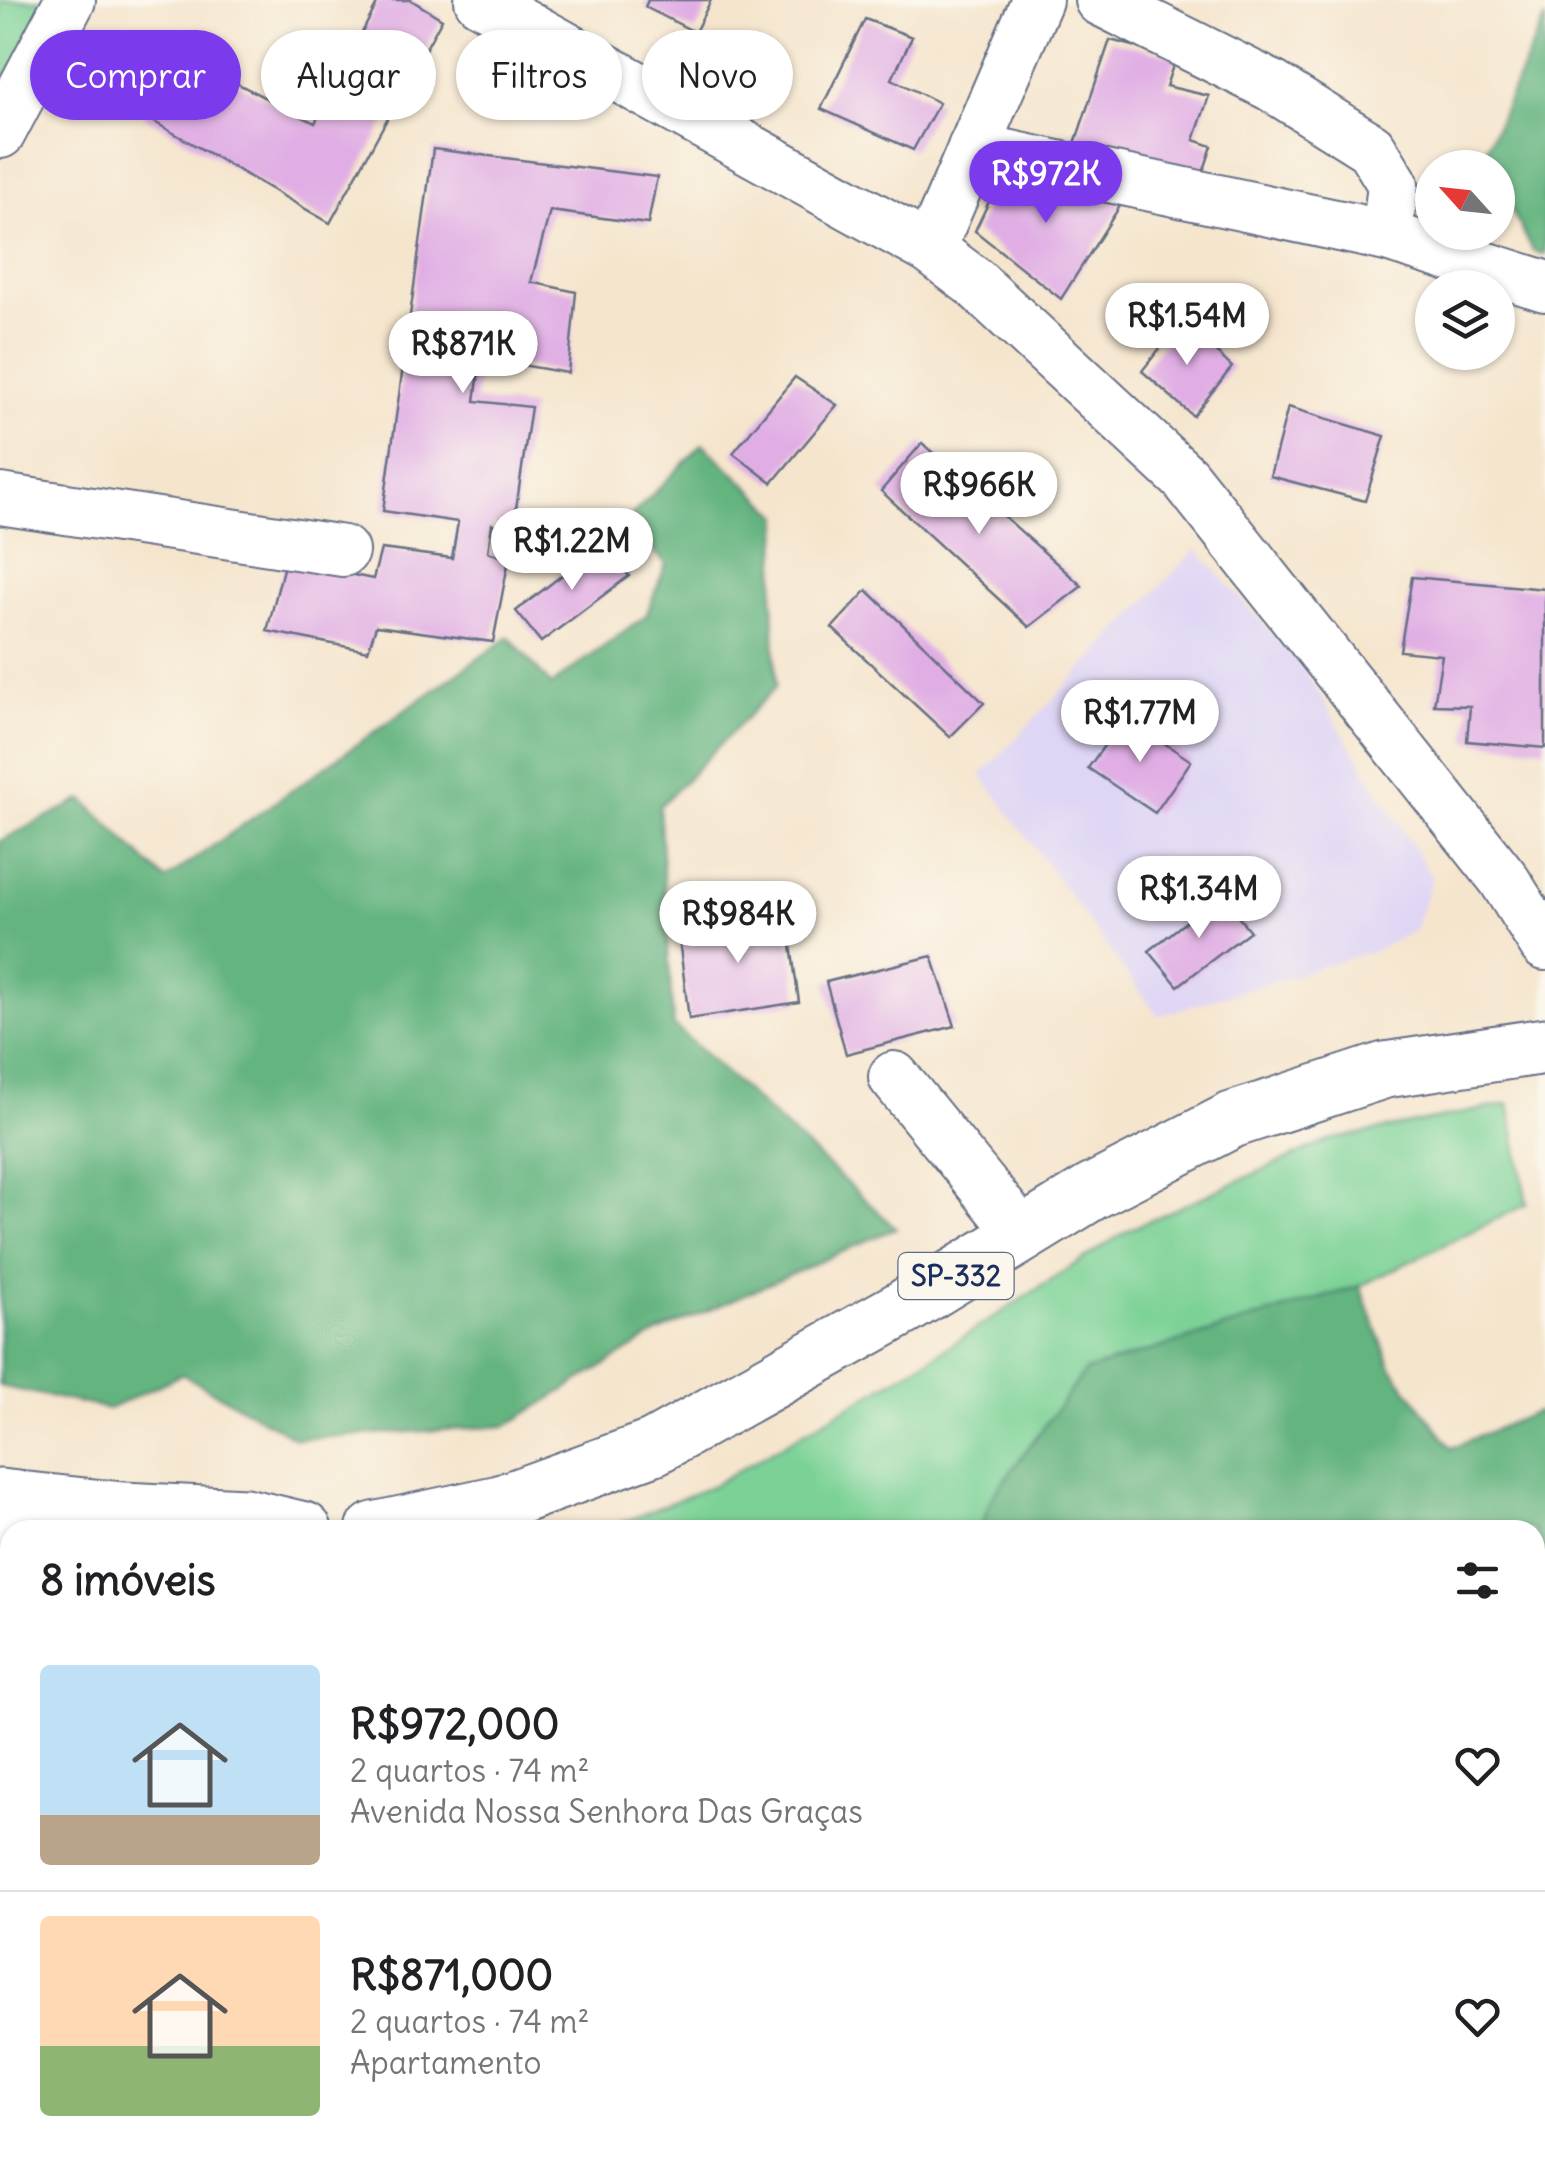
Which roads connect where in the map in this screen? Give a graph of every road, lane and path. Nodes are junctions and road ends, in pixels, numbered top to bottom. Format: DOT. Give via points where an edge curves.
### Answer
graph roads {
  1 [pos="70,0"];
  2 [pos="480,0"];
  3 [pos="1037,0"];
  4 [pos="1100,0"];
  5 [pos="0,134"];
  6 [pos="973,148"];
  7 [pos="1387,236"];
  8 [pos="930,248"];
  9 [pos="1545,286"];
  10 [pos="0,498"];
  11 [pos="343,551"];
  12 [pos="1541,930"];
  13 [pos="1545,1046"];
  14 [pos="894,1078"];
  15 [pos="1022,1235"];
  16 [pos="0,1497"];
  17 [pos="261,1520"];
  18 [pos="421,1520"];
  1 -- 5 [label="street"];
  2 -- 8 [label="street"];
  3 -- 6 [label="street"];
  4 -- 7 [label="street" via="1272,86 1371,148 1392,184"];
  6 -- 7 [label="street"];
  6 -- 8 [label="street"];
  7 -- 9 [label="street"];
  8 -- 12 [label="street" via="1185,478"];
  10 -- 11 [label="street"];
  13 -- 15 [label="main road, SP-332" via="1385,1070 1232,1120"];
  14 -- 15 [label="street"];
  15 -- 18 [label="main road, SP-332" via="654,1447 500,1503"];
  16 -- 17 [label="main road"];
}
